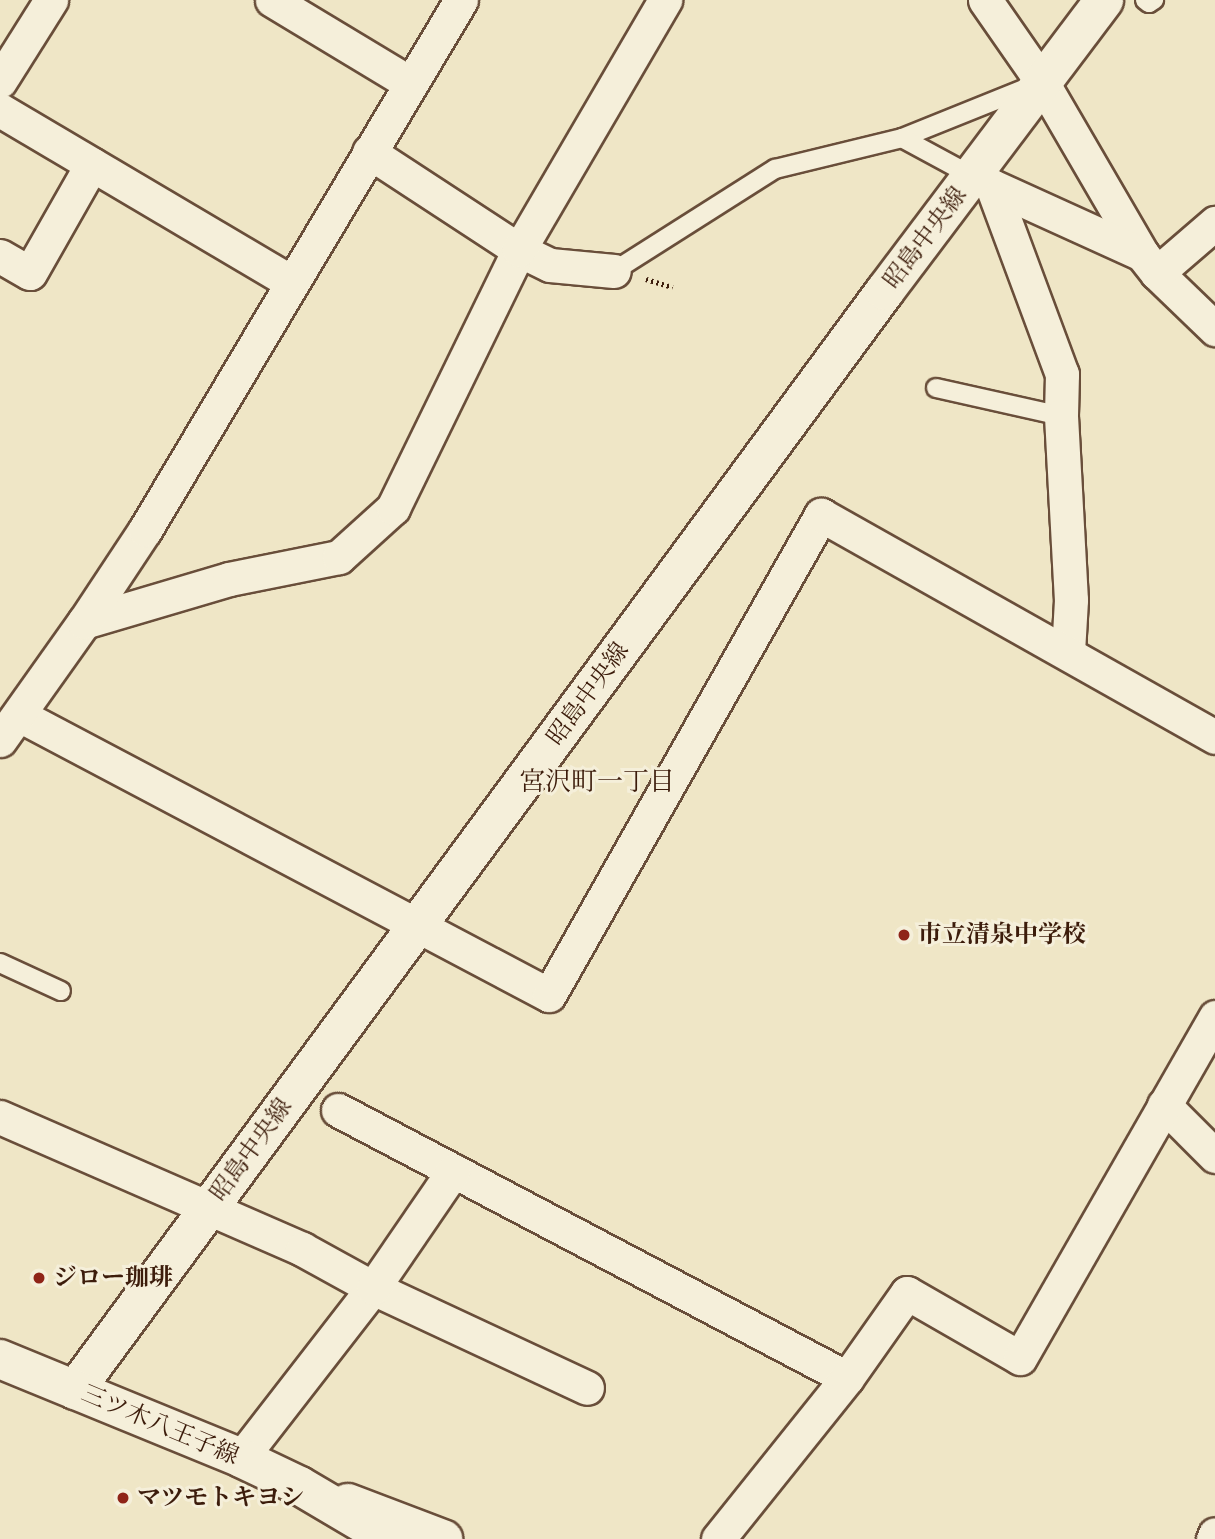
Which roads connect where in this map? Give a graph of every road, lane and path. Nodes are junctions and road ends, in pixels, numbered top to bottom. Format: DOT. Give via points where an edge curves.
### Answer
graph roads {
  1 [pos="51,0"];
  2 [pos="272,0"];
  3 [pos="461,0"];
  4 [pos="665,0"];
  5 [pos="985,0"];
  6 [pos="1104,0"];
  7 [pos="1145,0"];
  8 [pos="1154,0"];
  9 [pos="0,81"];
  10 [pos="1042,82"];
  11 [pos="411,84"];
  12 [pos="0,110"];
  13 [pos="902,138"];
  14 [pos="369,152"];
  15 [pos="92,164"];
  16 [pos="982,181"];
  17 [pos="1215,223"];
  18 [pos="519,250"];
  19 [pos="0,256"];
  20 [pos="1150,263"];
  21 [pos="614,271"];
  22 [pos="291,282"];
  23 [pos="1215,329"];
  24 [pos="936,388"];
  25 [pos="1061,416"];
  26 [pos="84,622"];
  27 [pos="1068,652"];
  28 [pos="10,727"];
  29 [pos="1215,737"];
  30 [pos="418,924"];
  31 [pos="0,963"];
  32 [pos="61,991"];
  33 [pos="1215,1017"];
  34 [pos="1164,1105"];
  35 [pos="338,1111"];
  36 [pos="0,1117"];
  37 [pos="1215,1156"];
  38 [pos="453,1171"];
  39 [pos="209,1208"];
  40 [pos="373,1288"];
  41 [pos="0,1359"];
  42 [pos="847,1378"];
  43 [pos="587,1388"];
  44 [pos="75,1390"];
  45 [pos="241,1458"];
  46 [pos="300,1486"];
  47 [pos="1215,1534"];
  48 [pos="390,1539"];
  49 [pos="443,1539"];
  50 [pos="718,1539"];
  51 [pos="1213,1539"];
  1 -- 9 [label="street"];
  2 -- 11 [label="street"];
  3 -- 11 [label="street"];
  4 -- 18 [label="street"];
  5 -- 10 [label="street"];
  6 -- 10 [label="street, 昭島中央線"];
  7 -- 8 [label="lane"];
  10 -- 13 [label="lane"];
  10 -- 16 [label="street, 昭島中央線"];
  10 -- 20 [label="street"];
  11 -- 14 [label="street"];
  12 -- 15 [label="street"];
  13 -- 16 [label="lane"];
  13 -- 21 [label="lane" via="775,169"];
  14 -- 18 [label="street"];
  14 -- 22 [label="street"];
  15 -- 19 [label="street" via="30,273"];
  15 -- 22 [label="street"];
  16 -- 20 [label="street"];
  16 -- 25 [label="street" via="1062,374"];
  16 -- 30 [label="street, 昭島中央線"];
  17 -- 20 [label="street"];
  18 -- 21 [label="street" via="550,265"];
  18 -- 26 [label="street" via="393,508 339,557 229,579"];
  20 -- 23 [label="street"];
  22 -- 26 [label="street" via="145,530"];
  24 -- 25 [label="lane"];
  25 -- 27 [label="street" via="1071,600"];
  26 -- 28 [label="street"];
  27 -- 29 [label="street"];
  27 -- 30 [label="street" via="821,515 549,995"];
  28 -- 30 [label="street"];
  30 -- 39 [label="street, 昭島中央線"];
  31 -- 32 [label="lane"];
  33 -- 34 [label="street"];
  34 -- 37 [label="street"];
  34 -- 42 [label="street" via="1020,1358 907,1293"];
  35 -- 38 [label="street"];
  36 -- 39 [label="street"];
  38 -- 40 [label="street"];
  38 -- 42 [label="street"];
  39 -- 40 [label="street" via="302,1249"];
  39 -- 44 [label="street, 昭島中央線"];
  40 -- 43 [label="street"];
  40 -- 45 [label="street"];
  41 -- 44 [label="street, 三ツ木八王子線"];
  42 -- 50 [label="street"];
  44 -- 45 [label="street, 三ツ木八王子線"];
  45 -- 46 [label="street, 三ツ木八王子線"];
  46 -- 48 [label="street, 三ツ木八王子線"];
  46 -- 49 [label="street"];
  47 -- 51 [label="street"];
}
